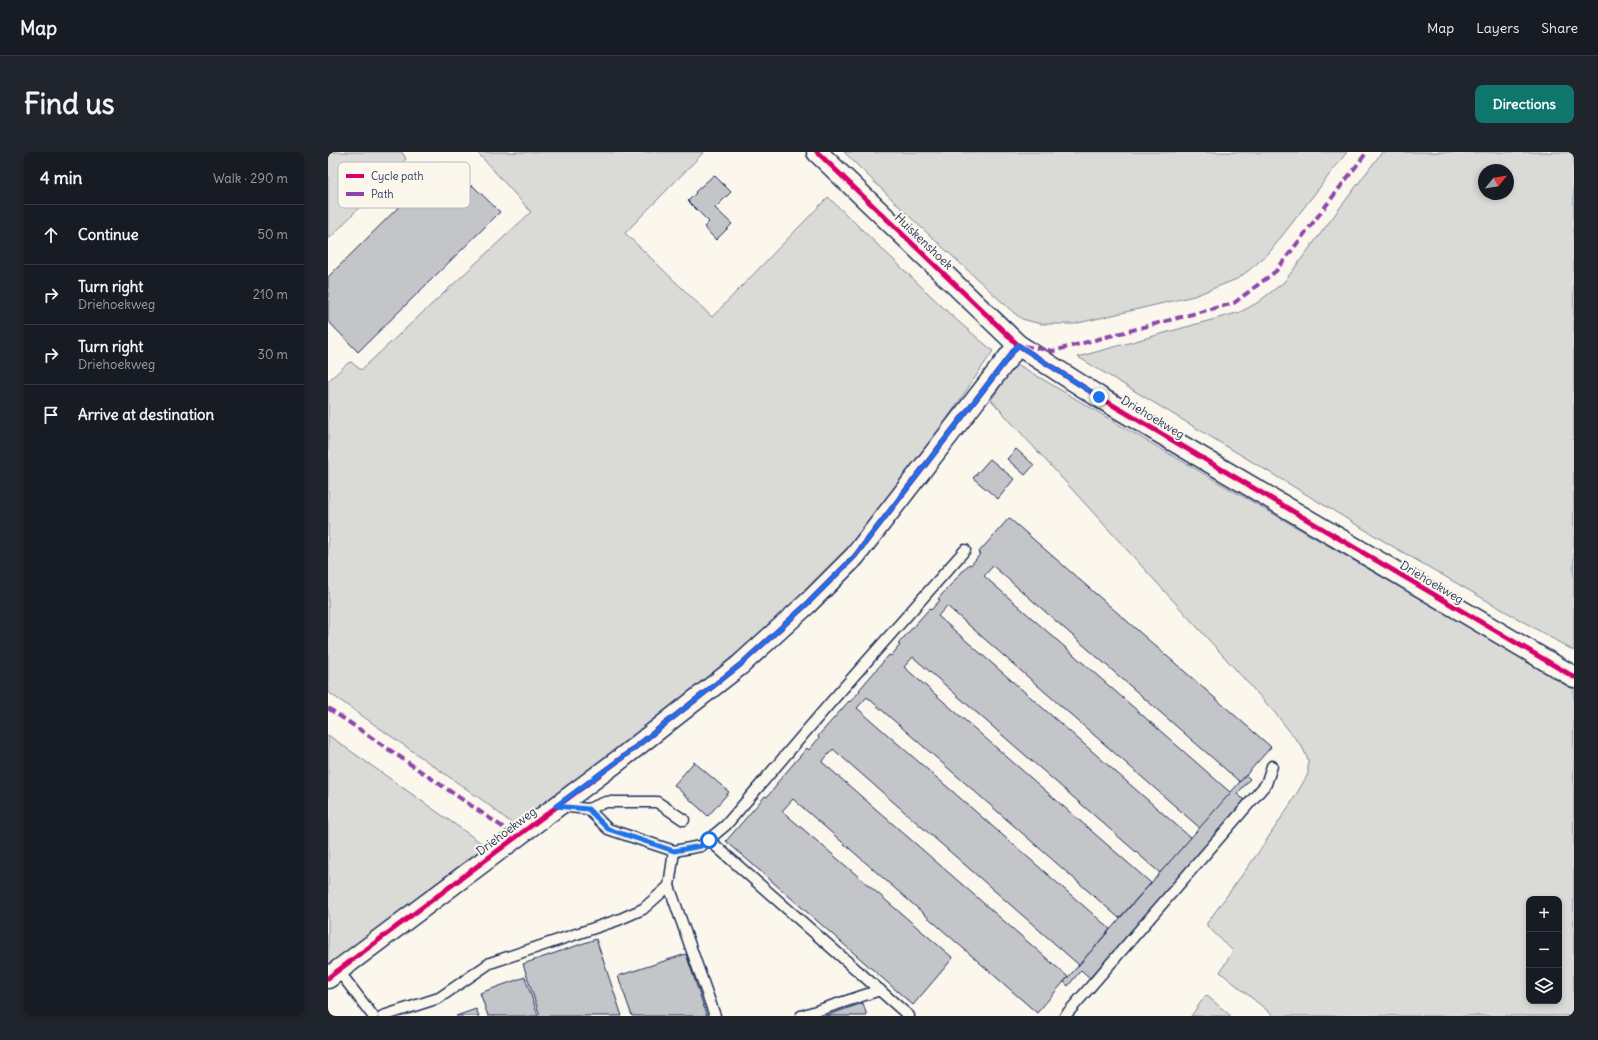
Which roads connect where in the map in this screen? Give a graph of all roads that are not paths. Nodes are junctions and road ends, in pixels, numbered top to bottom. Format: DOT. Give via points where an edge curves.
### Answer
graph roads {
  1 [pos="817,152"];
  2 [pos="1018,345"];
  3 [pos="965,550"];
  4 [pos="1574,677"];
  5 [pos="1272,766"];
  6 [pos="556,806"];
  7 [pos="588,809"];
  8 [pos="684,820"];
  9 [pos="709,840"];
  10 [pos="674,851"];
  11 [pos="669,886"];
  12 [pos="333,974"];
  13 [pos="880,990"];
  14 [pos="373,1016"];
  15 [pos="383,1016"];
  16 [pos="715,1016"];
  17 [pos="801,1016"];
  18 [pos="909,1016"];
  19 [pos="1065,1016"];
  1 -- 2 [label="street, Huiskenshoek"];
  2 -- 4 [label="street, Driehoekweg" via="1099,397"];
  2 -- 6 [label="street, Driehoekweg" via="855,556 807,604 740,665"];
  3 -- 9 [label="lane" via="726,825"];
  5 -- 19 [label="lane" via="1266,784"];
  6 -- 7 [label="lane"];
  6 -- 12 [label="street, Driehoekweg"];
  7 -- 8 [label="lane" via="606,802 657,802"];
  7 -- 10 [label="lane" via="608,829"];
  9 -- 10 [label="lane" via="701,846"];
  9 -- 13 [label="lane"];
  10 -- 11 [label="lane"];
  11 -- 15 [label="lane" via="643,909 618,920 490,962 439,998"];
  11 -- 16 [label="lane"];
  12 -- 14 [label="lane"];
  13 -- 17 [label="lane"];
  13 -- 18 [label="lane"];
}
